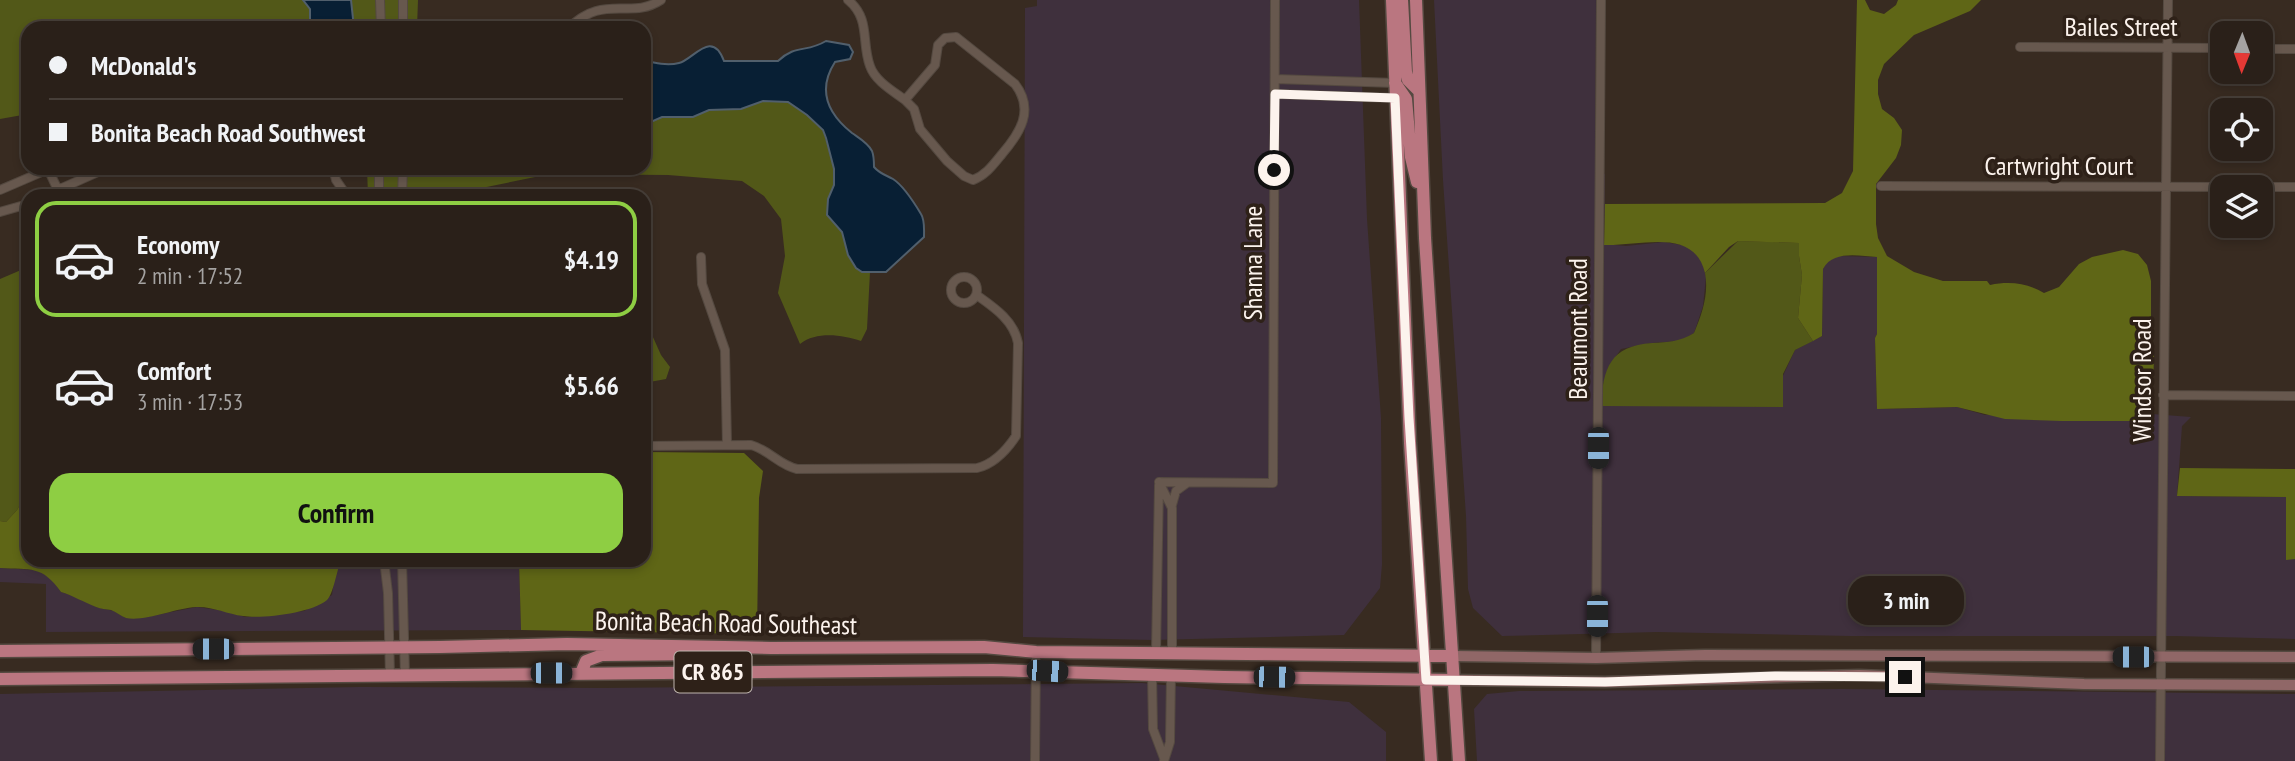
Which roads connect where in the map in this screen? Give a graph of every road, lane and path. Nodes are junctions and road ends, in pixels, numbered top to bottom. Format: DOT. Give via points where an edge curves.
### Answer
graph roads {
  1 [pos="380,0"];
  2 [pos="403,0"];
  3 [pos="661,0"];
  4 [pos="848,0"];
  5 [pos="1275,0"];
  6 [pos="1392,0"];
  7 [pos="1402,0"];
  8 [pos="1416,0"];
  9 [pos="1601,0"];
  10 [pos="2168,0"];
  11 [pos="381,21"];
  12 [pos="403,21"];
  13 [pos="578,21"];
  14 [pos="2020,47"];
  15 [pos="2167,48"];
  16 [pos="2210,48"];
  17 [pos="2273,49"];
  18 [pos="2295,49"];
  19 [pos="1275,79"];
  20 [pos="1395,83"];
  21 [pos="1419,91"];
  22 [pos="1275,94"];
  23 [pos="1395,98"];
  24 [pos="905,100"];
  25 [pos="36,175"];
  26 [pos="91,175"];
  27 [pos="1881,186"];
  28 [pos="2166,187"];
  29 [pos="2210,187"];
  30 [pos="2273,187"];
  31 [pos="2295,187"];
  32 [pos="60,189"];
  33 [pos="0,190"];
  34 [pos="21,206"];
  35 [pos="1424,210"];
  36 [pos="0,212"];
  37 [pos="701,257"];
  38 [pos="978,296"];
  39 [pos="2163,395"];
  40 [pos="2295,396"];
  41 [pos="727,445"];
  42 [pos="651,446"];
  43 [pos="1159,482"];
  44 [pos="1188,482"];
  45 [pos="1172,508"];
  46 [pos="385,567"];
  47 [pos="402,567"];
  48 [pos="389,647"];
  49 [pos="404,647"];
  50 [pos="737,647"];
  51 [pos="0,651"];
  52 [pos="1036,652"];
  53 [pos="1156,652"];
  54 [pos="1172,653"];
  55 [pos="1424,656"];
  56 [pos="1452,656"];
  57 [pos="1884,656"];
  58 [pos="2161,657"];
  59 [pos="2295,657"];
  60 [pos="1596,658"];
  61 [pos="1036,670"];
  62 [pos="581,673"];
  63 [pos="1153,674"];
  64 [pos="1171,675"];
  65 [pos="390,676"];
  66 [pos="405,676"];
  67 [pos="1883,676"];
  68 [pos="0,678"];
  69 [pos="1426,680"];
  70 [pos="1453,680"];
  71 [pos="2160,685"];
  72 [pos="2295,685"];
  73 [pos="1164,760"];
  74 [pos="1035,761"];
  75 [pos="1431,761"];
  76 [pos="1458,761"];
  77 [pos="2160,761"];
  1 -- 11 [label="street"];
  2 -- 12 [label="street"];
  3 -- 13 [label="street" via="640,9 598,10"];
  4 -- 24 [label="street" via="865,24 875,75"];
  5 -- 19 [label="street, Shanna Lane"];
  6 -- 20 [label="main road"];
  7 -- 21 [label="main road" via="1406,72"];
  8 -- 21 [label="main road"];
  9 -- 60 [label="street, Beaumont Road"];
  10 -- 15 [label="street, Windsor Road"];
  14 -- 15 [label="street, Bailes Street"];
  15 -- 16 [label="street, Bailes Street"];
  15 -- 28 [label="street, Windsor Road"];
  17 -- 18 [label="street"];
  19 -- 20 [label="street"];
  19 -- 22 [label="street, Shanna Lane"];
  20 -- 23 [label="main road"];
  20 -- 35 [label="main road" via="1406,99 1411,157"];
  21 -- 35 [label="main road"];
  22 -- 23 [label="street"];
  22 -- 44 [label="street, Shanna Lane" via="1273,483"];
  23 -- 55 [label="main road"];
  24 -- 24 [label="street" via="935,65 938,45 945,38 956,37 1021,92 1023,124 983,176 973,180 947,162 920,129 914,109"];
  25 -- 33 [label="street"];
  26 -- 32 [label="street"];
  27 -- 28 [label="street, Cartwright Court"];
  28 -- 29 [label="street, Cartwright Court"];
  28 -- 39 [label="street, Windsor Road"];
  30 -- 31 [label="street"];
  34 -- 36 [label="street"];
  35 -- 56 [label="main road"];
  37 -- 41 [label="street" via="702,284 726,350"];
  38 -- 41 [label="street" via="1010,324 1018,343 1016,436 987,466 797,469 778,462 761,448"];
  39 -- 40 [label="street"];
  39 -- 58 [label="street, Windsor Road"];
  41 -- 42 [label="street"];
  43 -- 44 [label="street"];
  43 -- 45 [label="street"];
  43 -- 53 [label="street"];
  44 -- 45 [label="street" via="1176,491"];
  45 -- 54 [label="street"];
  46 -- 48 [label="street"];
  47 -- 49 [label="street"];
  48 -- 49 [label="main road, Bonita Beach Road Southeast / CR 865"];
  48 -- 51 [label="main road, Bonita Beach Road Southeast / CR 865"];
  48 -- 65 [label="street"];
  49 -- 50 [label="main road, Bonita Beach Road Southeast / CR 865"];
  49 -- 66 [label="street"];
  50 -- 52 [label="main road, Bonita Beach Road Southeast / CR 865" via="984,647"];
  50 -- 62 [label="main road" via="712,654 602,655 586,661"];
  52 -- 53 [label="main road, Bonita Beach Road Southeast / CR 865"];
  52 -- 61 [label="street"];
  53 -- 54 [label="main road, Bonita Beach Road Southeast / CR 865"];
  54 -- 55 [label="main road, Bonita Beach Road Southeast / CR 865"];
  55 -- 56 [label="main road, Bonita Beach Road Southeast / CR 865"];
  55 -- 69 [label="main road"];
  56 -- 60 [label="main road, CR 865"];
  56 -- 70 [label="main road"];
  57 -- 58 [label="main road, CR 865"];
  57 -- 60 [label="main road, CR 865"];
  57 -- 67 [label="main road"];
  58 -- 59 [label="main road, CR 865"];
  58 -- 71 [label="street, Windsor Road"];
  61 -- 62 [label="main road, Bonita Beach Road Southeast / CR 865"];
  61 -- 63 [label="main road, Bonita Beach Road Southeast / CR 865"];
  61 -- 74 [label="street"];
  62 -- 66 [label="main road, Bonita Beach Road Southeast / CR 865"];
  63 -- 64 [label="main road, Bonita Beach Road Southeast / CR 865"];
  63 -- 73 [label="street" via="1153,729"];
  64 -- 69 [label="main road, Bonita Beach Road Southeast / CR 865"];
  64 -- 73 [label="street" via="1170,742"];
  65 -- 66 [label="main road, Bonita Beach Road Southeast / CR 865"];
  65 -- 68 [label="main road, Bonita Beach Road Southeast / CR 865"];
  67 -- 70 [label="main road, CR 865"];
  67 -- 71 [label="main road, CR 865"];
  69 -- 70 [label="main road, Bonita Beach Road Southeast / CR 865"];
  69 -- 75 [label="main road"];
  70 -- 76 [label="main road"];
  71 -- 72 [label="main road, CR 865"];
  71 -- 77 [label="street, Windsor Road"];
}
